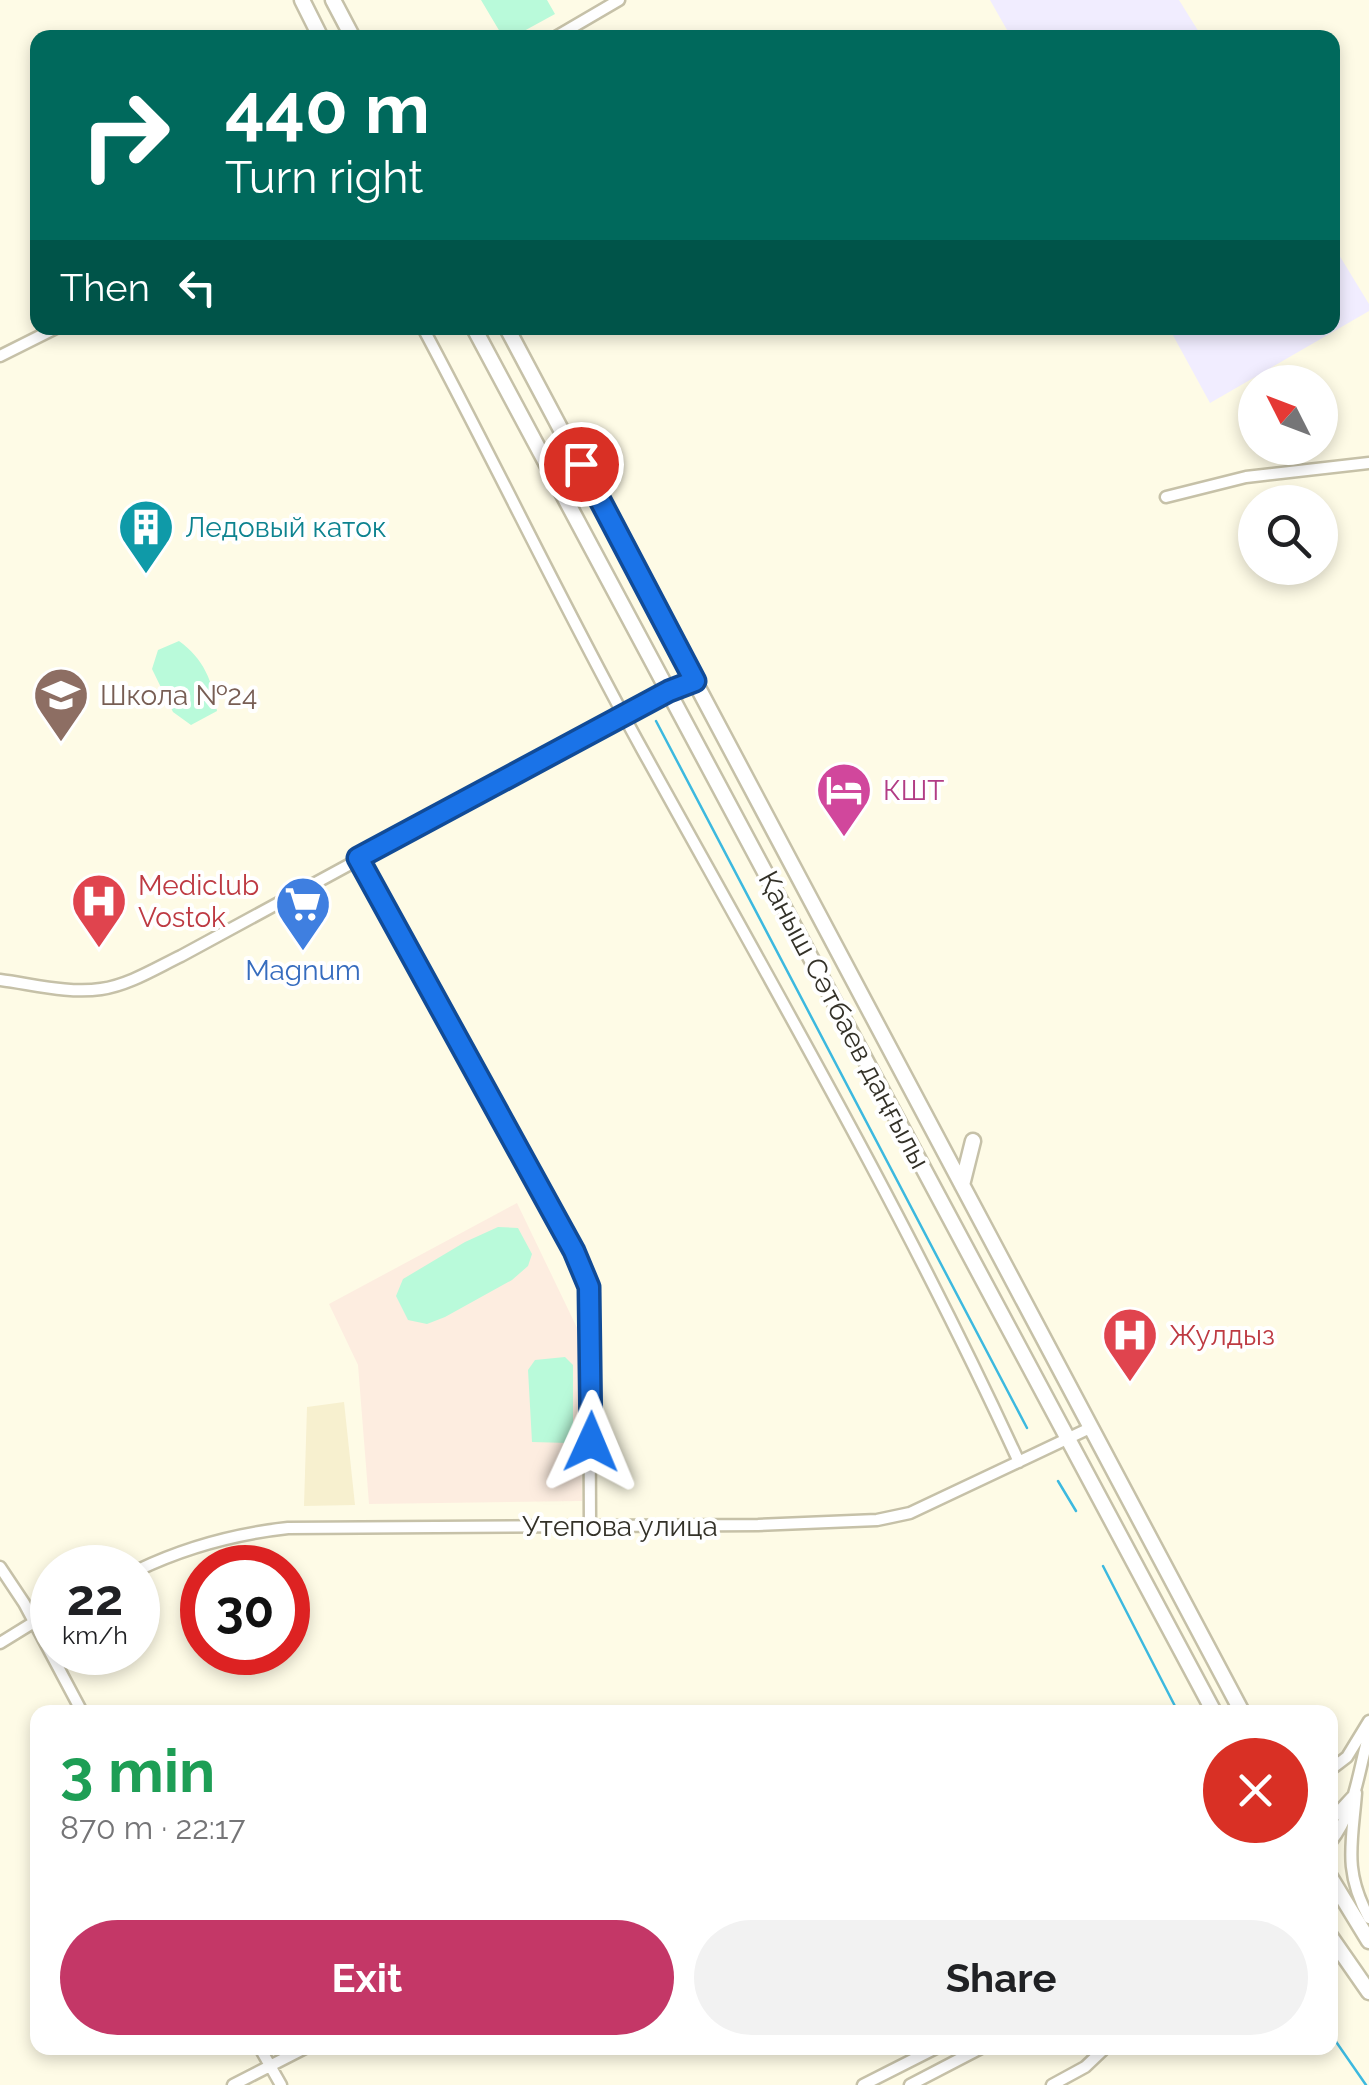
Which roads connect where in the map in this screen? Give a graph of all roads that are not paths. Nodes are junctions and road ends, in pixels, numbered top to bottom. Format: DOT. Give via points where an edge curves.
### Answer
graph roads {
  1 [pos="302,0"];
  2 [pos="333,0"];
  3 [pos="619,0"];
  4 [pos="317,30"];
  5 [pos="349,30"];
  6 [pos="568,30"];
  7 [pos="42,335"];
  8 [pos="427,335"];
  9 [pos="478,335"];
  10 [pos="511,335"];
  11 [pos="0,356"];
  12 [pos="1369,464"];
  13 [pos="1166,498"];
  14 [pos="695,681"];
  15 [pos="669,691"];
  16 [pos="624,716"];
  17 [pos="358,858"];
  18 [pos="0,980"];
  19 [pos="973,1141"];
  20 [pos="962,1185"];
  21 [pos="1090,1428"];
  22 [pos="1066,1439"];
  23 [pos="1019,1462"];
  24 [pos="590,1526"];
  25 [pos="160,1560"];
  26 [pos="0,1566"];
  27 [pos="30,1617"];
  28 [pos="30,1626"];
  29 [pos="0,1642"];
  30 [pos="62,1675"];
  31 [pos="78,1705"];
  32 [pos="1210,1705"];
  33 [pos="1238,1705"];
  34 [pos="1369,1721"];
  35 [pos="1369,1734"];
  36 [pos="1338,1764"];
  37 [pos="1356,1793"];
  38 [pos="1369,1797"];
  39 [pos="1338,1812"];
  40 [pos="1338,1831"];
  41 [pos="1338,1890"];
  42 [pos="1369,1918"];
  43 [pos="1369,1941"];
  44 [pos="1338,1947"];
  45 [pos="1369,1992"];
  46 [pos="264,2055"];
  47 [pos="291,2055"];
  48 [pos="922,2055"];
  49 [pos="968,2055"];
  50 [pos="1098,2055"];
  51 [pos="270,2066"];
  52 [pos="234,2085"];
  53 [pos="280,2085"];
  54 [pos="863,2085"];
  55 [pos="910,2085"];
  56 [pos="1052,2085"];
  1 -- 4 [label="main road"];
  2 -- 5 [label="main road"];
  3 -- 6 [label="street"];
  7 -- 11 [label="street"];
  8 -- 16 [label="street"];
  9 -- 15 [label="main road, Қаныш Сәтбаев даңғылы"];
  10 -- 14 [label="main road, Қаныш Сәтбаев даңғылы"];
  12 -- 13 [label="street" via="1246,476"];
  14 -- 15 [label="street"];
  14 -- 20 [label="main road, Қаныш Сәтбаев даңғылы"];
  15 -- 16 [label="street"];
  15 -- 22 [label="main road, Қаныш Сәтбаев даңғылы"];
  16 -- 17 [label="street"];
  16 -- 23 [label="street" via="797,1023"];
  17 -- 18 [label="street" via="124,983 83,990"];
  17 -- 24 [label="street" via="589,1287"];
  19 -- 20 [label="main road"];
  20 -- 21 [label="main road, Қаныш Сәтбаев даңғылы"];
  21 -- 22 [label="street, Утепова улица"];
  21 -- 33 [label="main road, Қаныш Сәтбаев даңғылы"];
  22 -- 23 [label="street, Утепова улица"];
  22 -- 32 [label="main road, Қаныш Сәтбаев даңғылы"];
  23 -- 24 [label="street, Утепова улица" via="910,1513 878,1520"];
  24 -- 25 [label="street, Утепова улица" via="288,1528 218,1539"];
  26 -- 27 [label="street"];
  28 -- 29 [label="street"];
  30 -- 31 [label="street"];
  34 -- 36 [label="street"];
  35 -- 37 [label="street"];
  37 -- 38 [label="street"];
  37 -- 39 [label="street"];
  37 -- 40 [label="street"];
  37 -- 42 [label="street" via="1350,1868"];
  41 -- 43 [label="main road"];
  44 -- 45 [label="main road"];
  46 -- 51 [label="street"];
  47 -- 51 [label="street"];
  48 -- 54 [label="street"];
  49 -- 55 [label="street"];
  50 -- 56 [label="street"];
  51 -- 52 [label="street"];
  51 -- 53 [label="street"];
}
